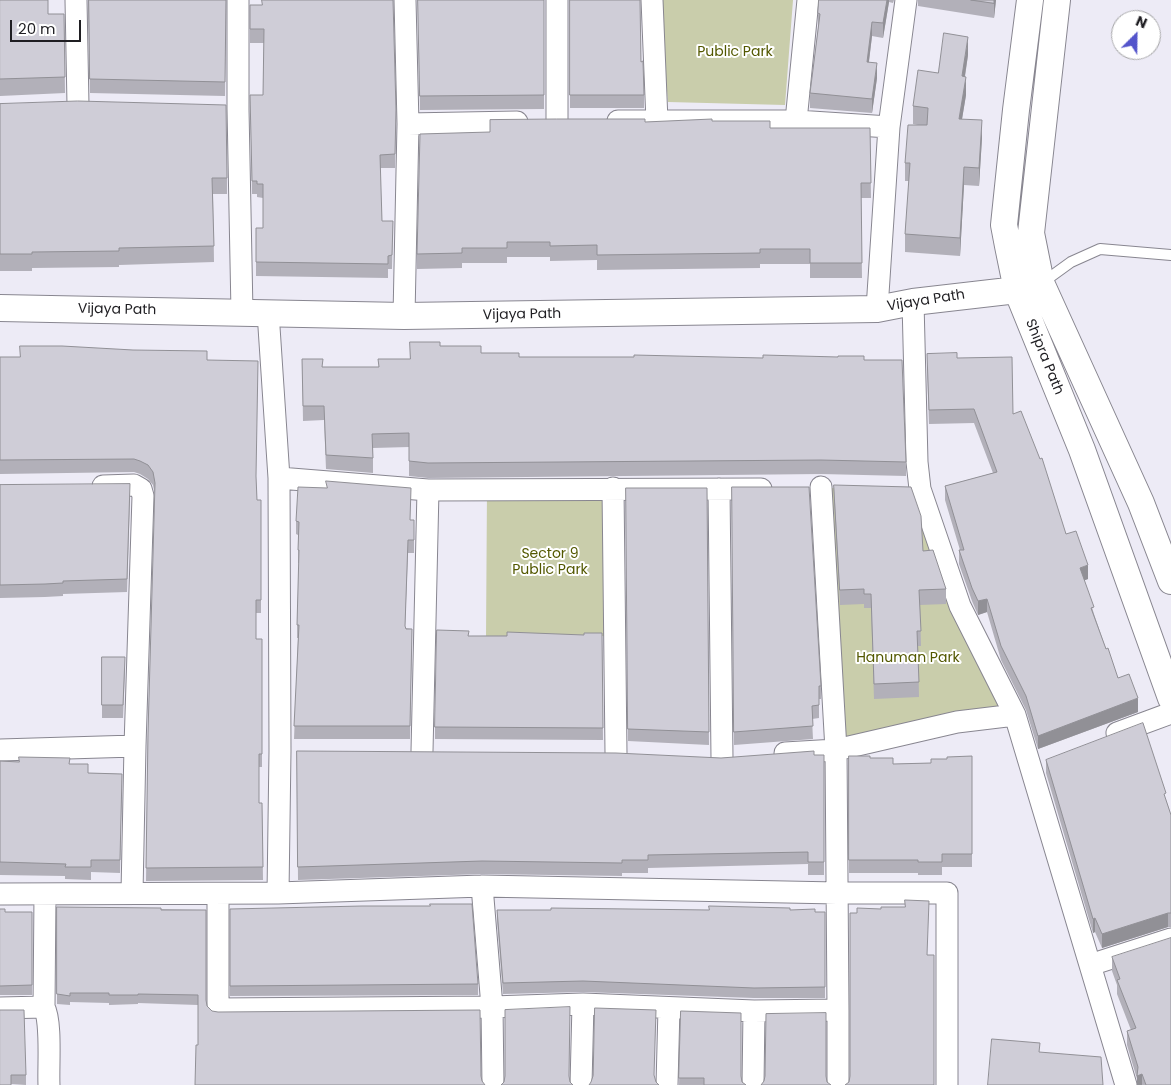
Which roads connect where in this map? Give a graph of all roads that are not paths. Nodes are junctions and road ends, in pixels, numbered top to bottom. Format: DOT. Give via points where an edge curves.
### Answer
graph roads {
  1 [pos="76,0"];
  2 [pos="238,0"];
  3 [pos="405,0"];
  4 [pos="557,0"];
  5 [pos="652,0"];
  6 [pos="808,0"];
  7 [pos="906,0"];
  8 [pos="1030,0"];
  9 [pos="1056,0"];
  10 [pos="78,105"];
  11 [pos="577,121"];
  12 [pos="657,121"];
  13 [pos="796,121"];
  14 [pos="408,124"];
  15 [pos="889,127"];
  16 [pos="1171,255"];
  17 [pos="1041,283"];
  18 [pos="1016,290"];
  19 [pos="913,302"];
  20 [pos="0,308"];
  21 [pos="877,309"];
  22 [pos="242,312"];
  23 [pos="268,312"];
  24 [pos="404,316"];
  25 [pos="279,478"];
  26 [pos="86,486"];
  27 [pos="614,488"];
  28 [pos="719,489"];
  29 [pos="428,490"];
  30 [pos="1171,581"];
  31 [pos="1171,698"];
  32 [pos="1171,713"];
  33 [pos="1015,715"];
  34 [pos="1100,740"];
  35 [pos="135,746"];
  36 [pos="0,750"];
  37 [pos="836,750"];
  38 [pos="422,751"];
  39 [pos="616,753"];
  40 [pos="770,754"];
  41 [pos="722,757"];
  42 [pos="482,886"];
  43 [pos="132,893"];
  44 [pos="278,893"];
  45 [pos="837,893"];
  46 [pos="0,894"];
  47 [pos="218,894"];
  48 [pos="45,895"];
  49 [pos="1171,939"];
  50 [pos="1090,965"];
  51 [pos="583,1004"];
  52 [pos="0,1008"];
  53 [pos="44,1008"];
  54 [pos="492,1008"];
  55 [pos="669,1008"];
  56 [pos="838,1010"];
  57 [pos="754,1011"];
  58 [pos="49,1085"];
  59 [pos="493,1085"];
  60 [pos="581,1085"];
  61 [pos="667,1085"];
  62 [pos="753,1085"];
  63 [pos="838,1085"];
  64 [pos="947,1085"];
  65 [pos="1126,1085"];
  1 -- 10 [label="street"];
  2 -- 22 [label="street" via="229,108"];
  3 -- 14 [label="street"];
  4 -- 11 [label="street"];
  5 -- 12 [label="street"];
  6 -- 13 [label="street"];
  7 -- 15 [label="street"];
  8 -- 18 [label="street, Shipra Path" via="1004,224"];
  9 -- 17 [label="street, Shipra Path" via="1031,233"];
  11 -- 12 [label="street"];
  11 -- 14 [label="street"];
  12 -- 13 [label="street"];
  13 -- 15 [label="street"];
  14 -- 24 [label="street"];
  15 -- 21 [label="street"];
  16 -- 17 [label="lane" via="1100,249 1071,262"];
  17 -- 18 [label="street, Vijaya Path"];
  17 -- 30 [label="street, Shipra Path" via="1141,503"];
  18 -- 19 [label="street, Vijaya Path"];
  18 -- 31 [label="street, Shipra Path" via="1082,450"];
  19 -- 21 [label="street, Vijaya Path"];
  19 -- 33 [label="street" via="917,462 910,489 960,606"];
  20 -- 22 [label="street, Vijaya Path"];
  21 -- 24 [label="street, Vijaya Path"];
  22 -- 23 [label="street, Vijaya Path"];
  23 -- 24 [label="street, Vijaya Path"];
  23 -- 25 [label="street"];
  25 -- 29 [label="street"];
  25 -- 44 [label="street" via="290,751"];
  26 -- 35 [label="street" via="134,485 141,489 143,496"];
  27 -- 28 [label="street"];
  27 -- 29 [label="street"];
  27 -- 39 [label="street"];
  28 -- 37 [label="street" via="812,488"];
  28 -- 41 [label="street"];
  29 -- 38 [label="street"];
  32 -- 34 [label="street"];
  33 -- 37 [label="street" via="957,722"];
  33 -- 50 [label="street" via="1039,763"];
  35 -- 36 [label="street"];
  35 -- 43 [label="street"];
  37 -- 40 [label="street"];
  37 -- 45 [label="street"];
  42 -- 44 [label="street"];
  42 -- 45 [label="street"];
  42 -- 54 [label="street"];
  43 -- 47 [label="street"];
  43 -- 48 [label="street"];
  44 -- 47 [label="street"];
  45 -- 56 [label="street"];
  45 -- 64 [label="street" via="947,893"];
  46 -- 48 [label="street"];
  47 -- 54 [label="street" via="218,1009"];
  48 -- 53 [label="street"];
  49 -- 50 [label="street"];
  50 -- 65 [label="street"];
  51 -- 54 [label="street"];
  51 -- 55 [label="street"];
  51 -- 60 [label="street"];
  52 -- 53 [label="street"];
  53 -- 58 [label="street" via="48,1023"];
  54 -- 59 [label="street"];
  55 -- 57 [label="street"];
  55 -- 61 [label="street"];
  56 -- 57 [label="street"];
  56 -- 63 [label="street"];
  57 -- 62 [label="street"];
}
